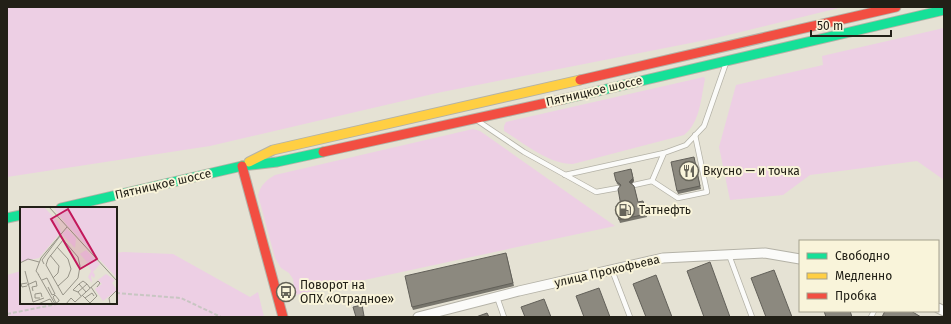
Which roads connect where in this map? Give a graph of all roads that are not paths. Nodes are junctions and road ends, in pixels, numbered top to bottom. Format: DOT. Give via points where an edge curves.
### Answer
graph roads {
  1 [pos="896,7"];
  2 [pos="944,10"];
  3 [pos="727,60"];
  4 [pos="474,118"];
  5 [pos="695,135"];
  6 [pos="664,154"];
  7 [pos="242,166"];
  8 [pos="565,175"];
  9 [pos="652,181"];
  10 [pos="634,184"];
  11 [pos="618,188"];
  12 [pos="65,207"];
  13 [pos="20,215"];
  14 [pos="7,218"];
  15 [pos="729,254"];
  16 [pos="799,259"];
  17 [pos="612,270"];
  18 [pos="497,297"];
  19 [pos="282,317"];
  20 [pos="418,317"];
  21 [pos="504,317"];
  22 [pos="630,317"];
  23 [pos="752,317"];
  1 -- 7 [label="main road, Пятницкое шоссе" via="315,139 273,150"];
  2 -- 3 [label="main road, Пятницкое шоссе"];
  3 -- 4 [label="main road, Пятницкое шоссе"];
  3 -- 5 [label="lane" via="704,126"];
  4 -- 7 [label="main road, Пятницкое шоссе" via="277,162"];
  4 -- 8 [label="lane" via="524,152"];
  5 -- 6 [label="lane" via="686,145"];
  5 -- 9 [label="lane" via="707,192 678,198"];
  6 -- 8 [label="lane"];
  6 -- 9 [label="lane"];
  7 -- 12 [label="main road, Пятницкое шоссе"];
  7 -- 19 [label="main road"];
  8 -- 11 [label="lane" via="596,192"];
  9 -- 10 [label="lane"];
  13 -- 14 [label="main road"];
  15 -- 16 [label="street, улица Прокофьева" via="765,253"];
  15 -- 17 [label="street, улица Прокофьева" via="663,258"];
  15 -- 23 [label="lane"];
  17 -- 18 [label="street, улица Прокофьева"];
  17 -- 22 [label="lane"];
  18 -- 20 [label="street, улица Прокофьева"];
  18 -- 21 [label="lane"];
}
